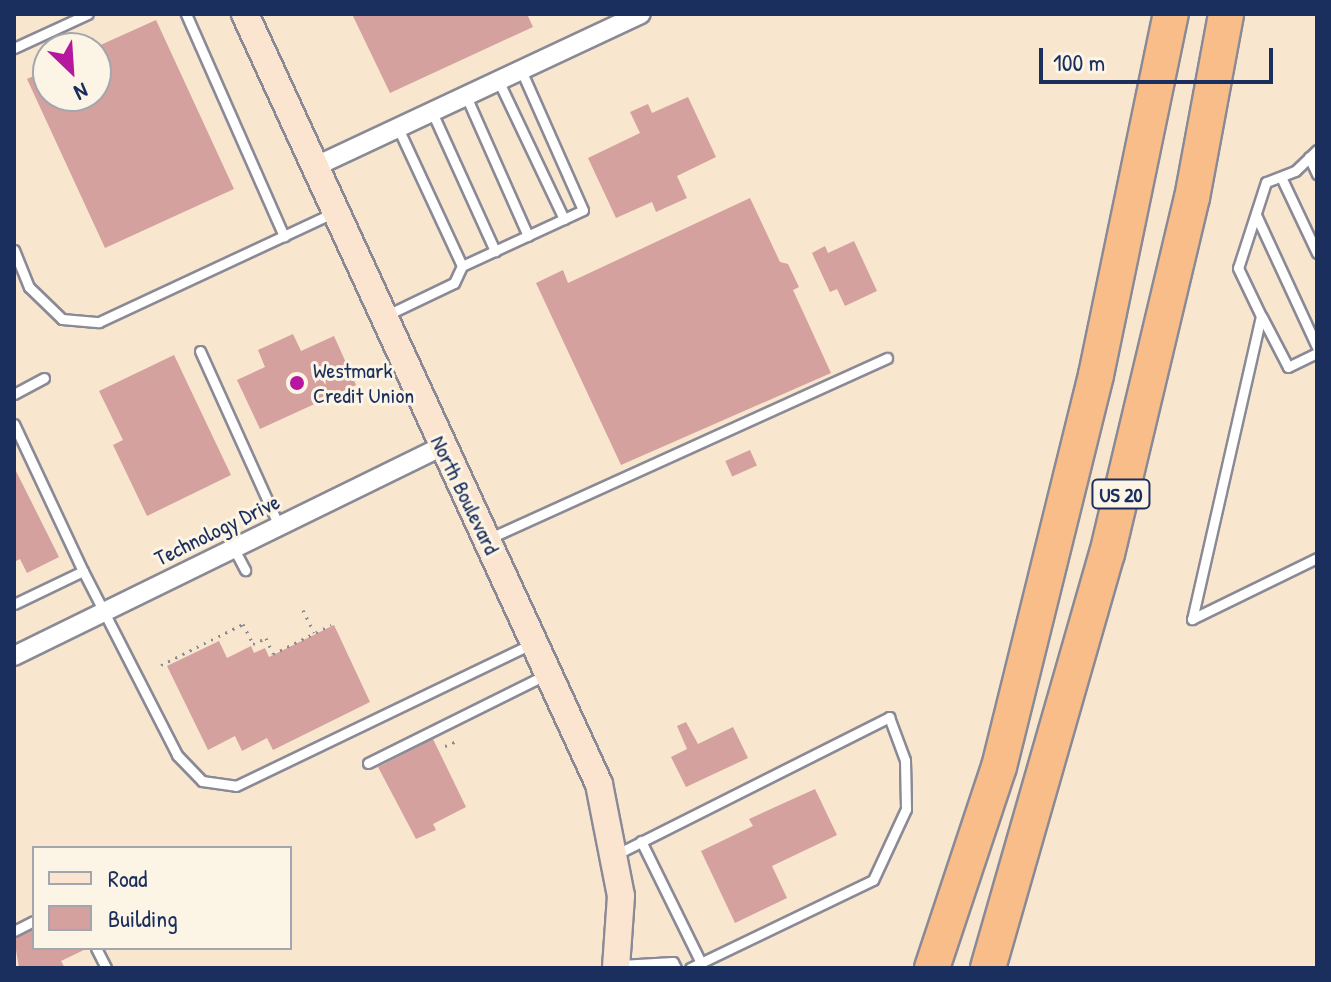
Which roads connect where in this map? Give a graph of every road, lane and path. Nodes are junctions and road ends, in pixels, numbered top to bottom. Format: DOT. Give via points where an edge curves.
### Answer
graph roads {
  1 [pos="88,14"];
  2 [pos="186,14"];
  3 [pos="245,14"];
  4 [pos="641,14"];
  5 [pos="1171,14"];
  6 [pos="1226,14"];
  7 [pos="14,48"];
  8 [pos="521,70"];
  9 [pos="498,80"];
  10 [pos="466,96"];
  11 [pos="432,112"];
  12 [pos="397,128"];
  13 [pos="1313,153"];
  14 [pos="312,168"];
  15 [pos="1317,174"];
  16 [pos="1281,177"];
  17 [pos="333,213"];
  18 [pos="1256,215"];
  19 [pos="564,219"];
  20 [pos="284,236"];
  21 [pos="528,236"];
  22 [pos="14,250"];
  23 [pos="495,251"];
  24 [pos="1317,253"];
  25 [pos="462,266"];
  26 [pos="1261,316"];
  27 [pos="382,317"];
  28 [pos="1317,347"];
  29 [pos="200,351"];
  30 [pos="1317,353"];
  31 [pos="887,358"];
  32 [pos="44,378"];
  33 [pos="14,394"];
  34 [pos="14,424"];
  35 [pos="441,447"];
  36 [pos="279,526"];
  37 [pos="486,539"];
  38 [pos="234,549"];
  39 [pos="1317,558"];
  40 [pos="245,570"];
  41 [pos="83,571"];
  42 [pos="14,604"];
  43 [pos="303,610"];
  44 [pos="104,612"];
  45 [pos="331,625"];
  46 [pos="314,633"];
  47 [pos="536,642"];
  48 [pos="14,656"];
  49 [pos="161,665"];
  50 [pos="550,672"];
  51 [pos="459,740"];
  52 [pos="445,746"];
  53 [pos="368,763"];
  54 [pos="641,841"];
  55 [pos="616,854"];
  56 [pos="32,922"];
  57 [pos="14,931"];
  58 [pos="97,950"];
  59 [pos="618,959"];
  60 [pos="701,963"];
  61 [pos="106,968"];
  62 [pos="676,968"];
  63 [pos="690,968"];
  64 [pos="932,968"];
  65 [pos="988,968"];
  1 -- 7 [label="lane"];
  2 -- 20 [label="lane"];
  3 -- 14 [label="street, North Boulevard"];
  4 -- 8 [label="street"];
  5 -- 64 [label="highway, US 20" via="1099,360 999,767"];
  6 -- 65 [label="highway, US 20" via="1192,198 1107,554"];
  8 -- 9 [label="street"];
  8 -- 19 [label="lane" via="583,210"];
  9 -- 10 [label="street"];
  9 -- 19 [label="lane"];
  10 -- 11 [label="street"];
  10 -- 21 [label="lane"];
  11 -- 12 [label="street"];
  11 -- 23 [label="lane"];
  12 -- 14 [label="street"];
  12 -- 25 [label="lane"];
  13 -- 15 [label="lane"];
  13 -- 16 [label="lane"];
  14 -- 17 [label="street, North Boulevard"];
  16 -- 18 [label="lane" via="1266,182"];
  16 -- 24 [label="lane"];
  17 -- 20 [label="lane"];
  17 -- 27 [label="street, North Boulevard"];
  18 -- 26 [label="lane" via="1238,268"];
  18 -- 28 [label="lane"];
  19 -- 21 [label="lane"];
  20 -- 22 [label="lane" via="99,322 62,319 29,287"];
  21 -- 23 [label="lane"];
  23 -- 25 [label="lane"];
  25 -- 27 [label="lane" via="454,283"];
  26 -- 30 [label="lane" via="1288,367"];
  26 -- 39 [label="lane" via="1192,619"];
  27 -- 35 [label="street, North Boulevard"];
  29 -- 36 [label="lane"];
  31 -- 37 [label="lane"];
  32 -- 33 [label="lane"];
  34 -- 41 [label="lane"];
  35 -- 36 [label="street, Technology Drive"];
  35 -- 37 [label="street, North Boulevard"];
  36 -- 38 [label="street, Technology Drive"];
  37 -- 47 [label="street, North Boulevard"];
  38 -- 40 [label="lane"];
  38 -- 44 [label="street, Technology Drive"];
  41 -- 42 [label="lane"];
  41 -- 44 [label="lane"];
  43 -- 46 [label="path"];
  44 -- 47 [label="lane" via="177,755 202,781 236,786"];
  44 -- 48 [label="street, Technology Drive"];
  45 -- 46 [label="path"];
  46 -- 49 [label="path" via="273,654 266,638 253,644 243,624"];
  47 -- 50 [label="street, North Boulevard"];
  50 -- 53 [label="lane"];
  50 -- 55 [label="street, North Boulevard" via="599,784"];
  51 -- 52 [label="path"];
  54 -- 55 [label="lane"];
  54 -- 60 [label="lane"];
  54 -- 60 [label="lane" via="889,717 894,727 905,760 906,809 873,880"];
  55 -- 59 [label="street, North Boulevard"];
  56 -- 57 [label="lane"];
  58 -- 61 [label="lane"];
  59 -- 62 [label="lane" via="673,962"];
  60 -- 63 [label="lane"];
}
